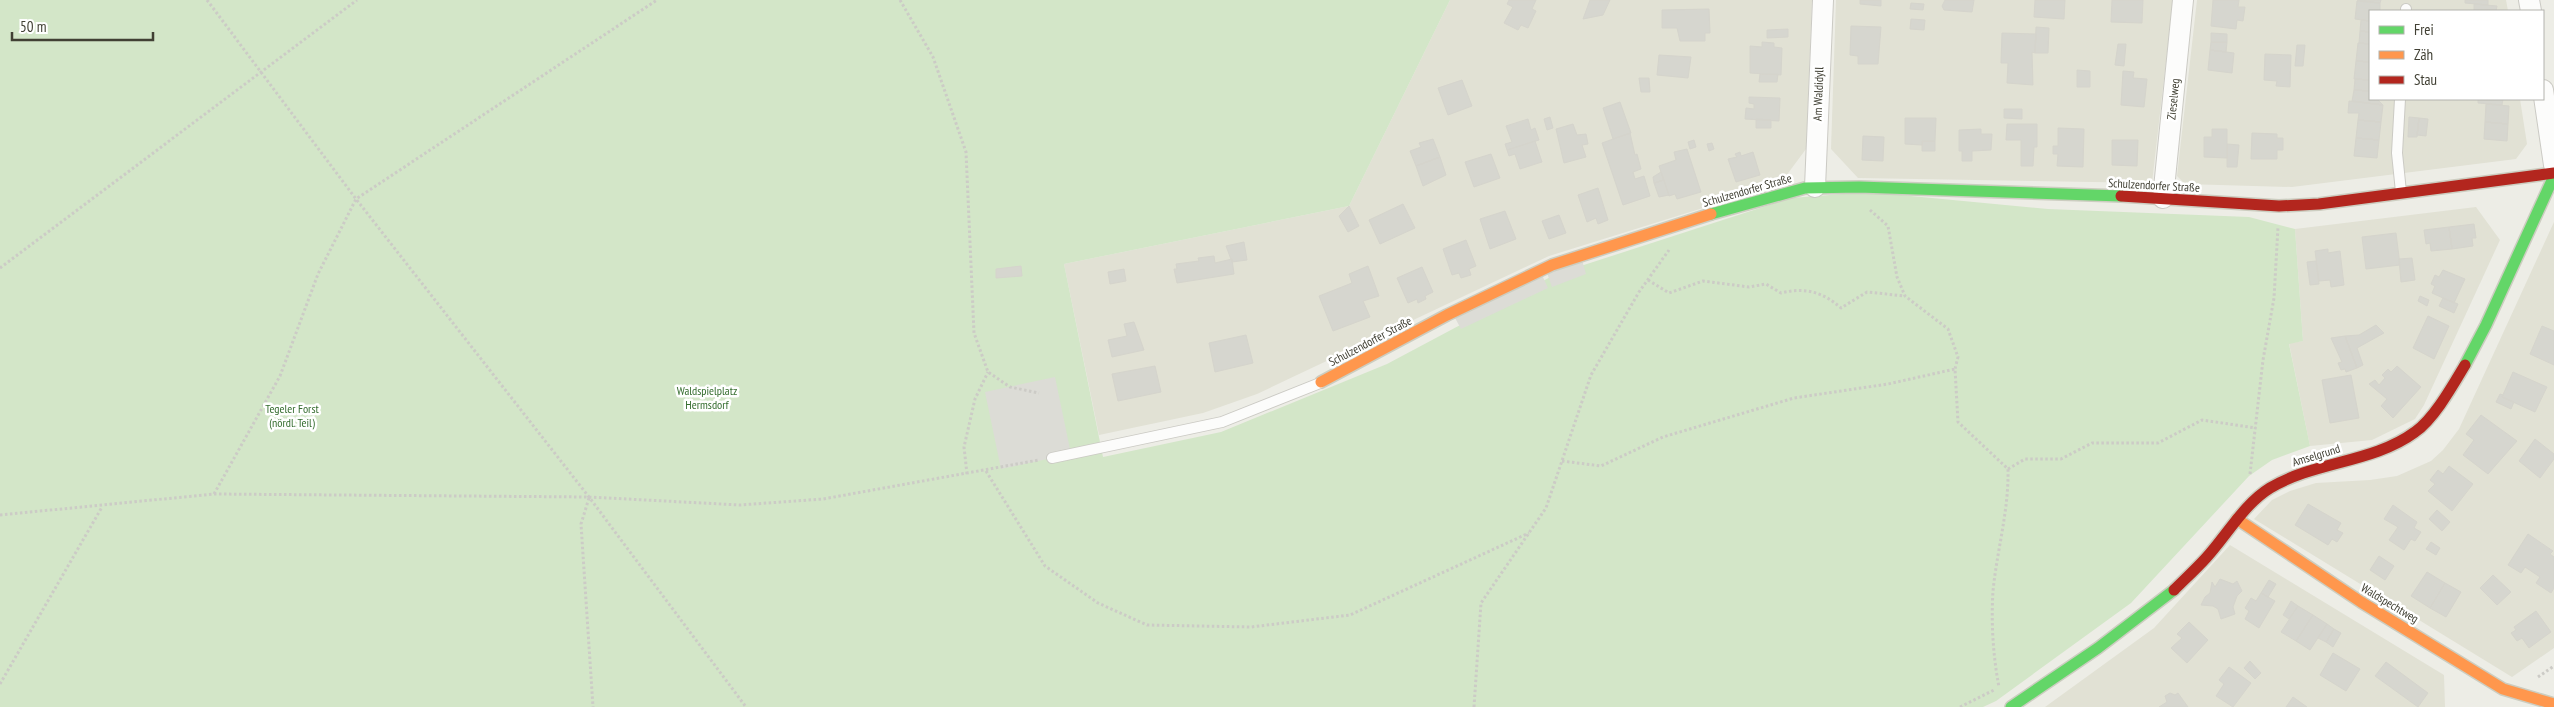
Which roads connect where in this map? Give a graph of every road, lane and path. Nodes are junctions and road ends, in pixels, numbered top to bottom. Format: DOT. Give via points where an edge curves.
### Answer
graph roads {
  1 [pos="207,0"];
  2 [pos="357,0"];
  3 [pos="657,0"];
  4 [pos="900,0"];
  5 [pos="1823,0"];
  6 [pos="2183,0"];
  7 [pos="260,72"];
  8 [pos="2544,97"];
  9 [pos="2400,100"];
  10 [pos="2554,165"];
  11 [pos="2554,175"];
  12 [pos="1859,187"];
  13 [pos="1815,188"];
  14 [pos="2401,193"];
  15 [pos="356,198"];
  16 [pos="2163,198"];
  17 [pos="2278,206"];
  18 [pos="1676,224"];
  19 [pos="0,268"];
  20 [pos="1648,280"];
  21 [pos="1905,296"];
  22 [pos="1955,369"];
  23 [pos="988,372"];
  24 [pos="1321,382"];
  25 [pos="1039,393"];
  26 [pos="2256,428"];
  27 [pos="1052,458"];
  28 [pos="1562,461"];
  29 [pos="2008,469"];
  30 [pos="986,471"];
  31 [pos="968,474"];
  32 [pos="214,494"];
  33 [pos="589,498"];
  34 [pos="2252,503"];
  35 [pos="102,506"];
  36 [pos="0,515"];
  37 [pos="2238,520"];
  38 [pos="1529,533"];
  39 [pos="0,684"];
  40 [pos="1999,688"];
  41 [pos="2545,691"];
  42 [pos="2533,699"];
  43 [pos="2554,704"];
  44 [pos="593,707"];
  45 [pos="746,707"];
  46 [pos="1474,707"];
  47 [pos="2011,707"];
  48 [pos="2522,707"];
  1 -- 7 [label="path"];
  2 -- 7 [label="path"];
  3 -- 15 [label="path"];
  4 -- 23 [label="path" via="933,57 966,152 974,333"];
  5 -- 13 [label="street, Am Waldidyll"];
  6 -- 16 [label="street, Zieselweg"];
  7 -- 15 [label="path"];
  7 -- 19 [label="path"];
  8 -- 10 [label="street"];
  9 -- 14 [label="lane" via="2396,153"];
  11 -- 14 [label="street, Schulzendorfer Straße"];
  11 -- 34 [label="street, Amselgrund" via="2486,324 2447,396 2431,417 2416,432 2389,447 2289,478"];
  12 -- 13 [label="street, Schulzendorfer Straße"];
  12 -- 16 [label="street, Schulzendorfer Straße"];
  12 -- 21 [label="path" via="1868,209 1888,226 1897,277"];
  13 -- 18 [label="street, Schulzendorfer Straße" via="1781,193"];
  14 -- 17 [label="street, Schulzendorfer Straße"];
  15 -- 32 [label="path" via="318,274 280,376"];
  15 -- 33 [label="path"];
  16 -- 17 [label="street, Schulzendorfer Straße"];
  17 -- 26 [label="path" via="2274,298"];
  18 -- 20 [label="path" via="1672,245"];
  18 -- 24 [label="street, Schulzendorfer Straße" via="1530,275"];
  20 -- 21 [label="path" via="1669,293 1703,281 1749,287 1766,284 1781,292 1798,288 1828,297 1841,308 1867,292"];
  20 -- 28 [label="path" via="1591,375"];
  21 -- 22 [label="path" via="1948,329 1958,357"];
  22 -- 28 [label="path" via="1888,384 1794,398 1663,437 1601,466"];
  22 -- 29 [label="path" via="1958,422"];
  23 -- 25 [label="path" via="1010,387"];
  23 -- 31 [label="path" via="975,399 964,447"];
  24 -- 27 [label="lane, Schulzendorfer Straße" via="1222,422"];
  26 -- 29 [label="path" via="2202,420 2158,443 2092,444 2061,459 2025,459"];
  26 -- 34 [label="path" via="2247,498"];
  27 -- 30 [label="path"];
  28 -- 38 [label="path" via="1546,508"];
  29 -- 40 [label="path" via="2009,494 1993,592 1994,662"];
  30 -- 31 [label="path"];
  30 -- 38 [label="path" via="1045,566 1098,603 1146,625 1251,627 1350,615"];
  31 -- 33 [label="path" via="823,499 740,505"];
  32 -- 33 [label="path"];
  32 -- 35 [label="path"];
  33 -- 44 [label="path" via="581,524"];
  33 -- 45 [label="path"];
  34 -- 37 [label="street, Amselgrund"];
  35 -- 36 [label="path"];
  35 -- 39 [label="path"];
  37 -- 42 [label="street, Waldspechtweg" via="2361,602 2504,689"];
  37 -- 47 [label="street, Amselgrund" via="2206,558 2166,596 2098,648"];
  38 -- 46 [label="path" via="1481,603"];
  41 -- 42 [label="street"];
  42 -- 43 [label="street, Waldspechtweg"];
  42 -- 48 [label="street"];
}
